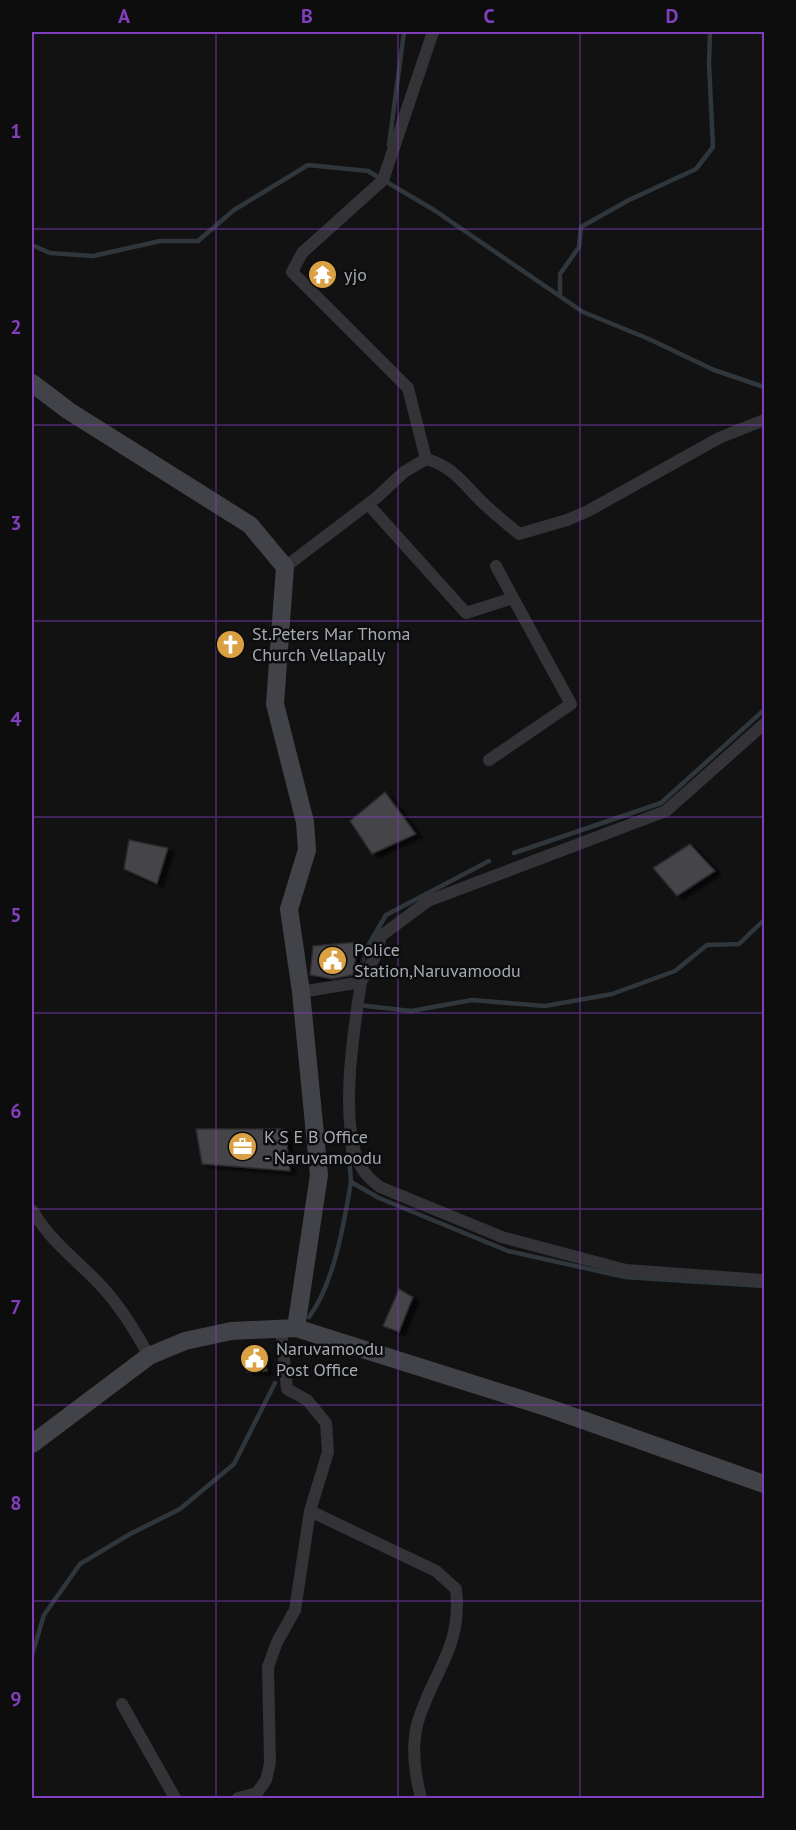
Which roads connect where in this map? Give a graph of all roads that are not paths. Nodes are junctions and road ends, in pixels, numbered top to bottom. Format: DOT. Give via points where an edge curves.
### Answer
graph roads {
  1 [pos="433,32"];
  2 [pos="32,383"];
  3 [pos="765,420"];
  4 [pos="426,459"];
  5 [pos="368,504"];
  6 [pos="496,566"];
  7 [pos="285,567"];
  8 [pos="513,598"];
  9 [pos="765,724"];
  10 [pos="489,760"];
  11 [pos="362,982"];
  12 [pos="301,992"];
  13 [pos="32,1210"];
  14 [pos="765,1280"];
  15 [pos="289,1329"];
  16 [pos="149,1356"];
  17 [pos="32,1444"];
  18 [pos="765,1484"];
  19 [pos="310,1511"];
  20 [pos="122,1704"];
  21 [pos="175,1798"];
  22 [pos="238,1798"];
  23 [pos="421,1798"];
  1 -- 4 [label="street" via="383,180 302,253 292,272 408,388"];
  2 -- 7 [label="street" via="69,411 250,525"];
  3 -- 4 [label="street" via="719,438 578,516 519,534 456,473"];
  4 -- 5 [label="street" via="404,472"];
  5 -- 7 [label="street"];
  5 -- 8 [label="street" via="466,613"];
  6 -- 8 [label="street"];
  7 -- 12 [label="street" via="275,704 305,822 307,850 289,909"];
  8 -- 10 [label="street" via="571,704"];
  9 -- 11 [label="street" via="666,812 428,901 381,936"];
  11 -- 12 [label="street"];
  11 -- 14 [label="street" via="352,1047 351,1131 361,1168 380,1187 502,1237 626,1270"];
  12 -- 15 [label="street" via="319,1174"];
  13 -- 16 [label="street" via="46,1233 104,1289 133,1326"];
  15 -- 16 [label="street" via="231,1331 185,1341"];
  15 -- 18 [label="street" via="549,1408"];
  15 -- 19 [label="street" via="287,1389 307,1400 326,1423 328,1452"];
  16 -- 17 [label="street"];
  19 -- 22 [label="street" via="295,1610 268,1667 267,1780 257,1792"];
  19 -- 23 [label="street" via="436,1571 456,1589 458,1612 451,1647 417,1726 413,1769"];
  20 -- 21 [label="street"];
}
